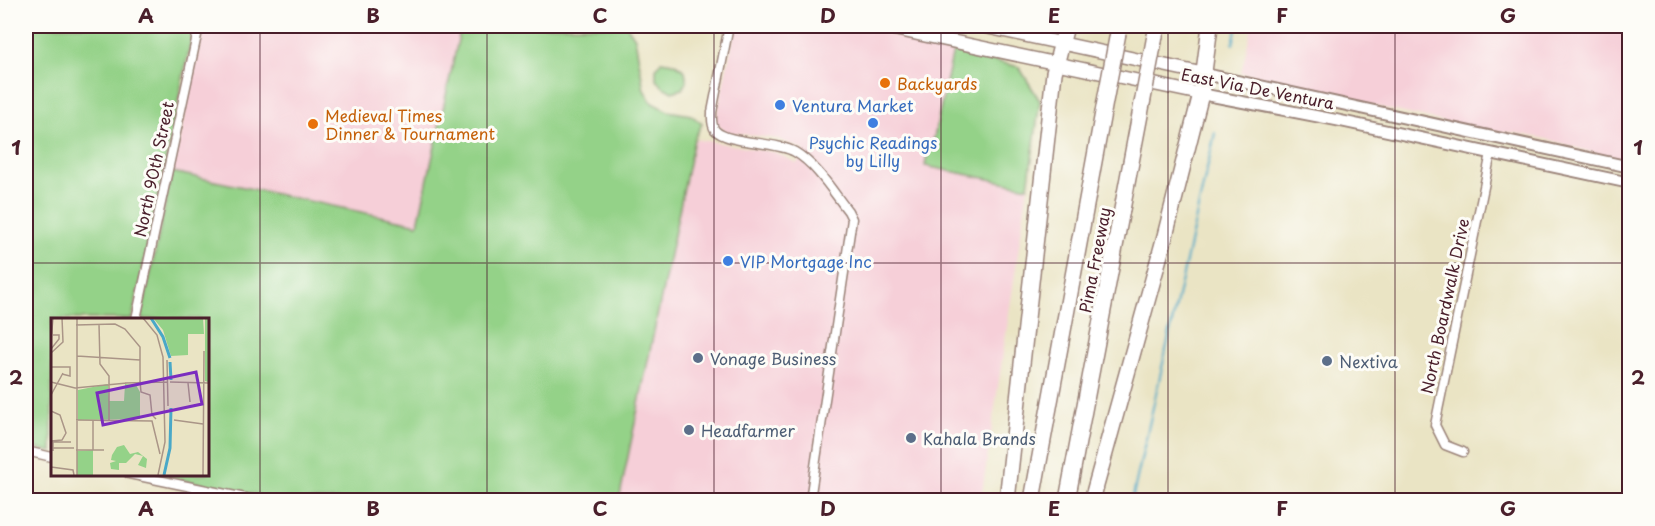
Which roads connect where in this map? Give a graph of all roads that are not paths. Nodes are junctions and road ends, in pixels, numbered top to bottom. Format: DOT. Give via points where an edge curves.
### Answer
graph roads {
  1 [pos="199,26"];
  2 [pos="729,26"];
  3 [pos="880,26"];
  4 [pos="981,26"];
  5 [pos="1066,26"];
  6 [pos="1157,26"];
  7 [pos="1210,26"];
  8 [pos="1118,29"];
  9 [pos="1061,43"];
  10 [pos="1056,63"];
  11 [pos="1205,74"];
  12 [pos="1201,94"];
  13 [pos="1491,153"];
  14 [pos="1629,167"];
  15 [pos="1629,183"];
  16 [pos="136,318"];
  17 [pos="26,451"];
  18 [pos="1463,452"];
  19 [pos="51,457"];
  20 [pos="134,475"];
  21 [pos="255,501"];
  22 [pos="810,501"];
  23 [pos="1007,501"];
  24 [pos="1032,501"];
  25 [pos="1067,501"];
  26 [pos="1092,501"];
  1 -- 16 [label="street, North 90th Street"];
  2 -- 22 [label="street" via="712,126 726,137 793,151 806,160 852,219"];
  3 -- 10 [label="main road, East Via De Ventura"];
  4 -- 9 [label="main road, East Via De Ventura"];
  5 -- 9 [label="highway"];
  6 -- 25 [label="highway, Pima Freeway, bridge"];
  7 -- 11 [label="highway"];
  8 -- 24 [label="highway, Pima Freeway, bridge"];
  9 -- 10 [label="highway"];
  9 -- 11 [label="main road, East Via De Ventura"];
  10 -- 12 [label="main road, East Via De Ventura"];
  10 -- 23 [label="highway"];
  11 -- 12 [label="highway"];
  11 -- 14 [label="street, East Via De Ventura"];
  12 -- 13 [label="street, East Via De Ventura"];
  12 -- 26 [label="highway"];
  13 -- 15 [label="street, East Via De Ventura"];
  13 -- 18 [label="street, North Boardwalk Drive" via="1435,425 1446,445"];
  17 -- 19 [label="street"];
  20 -- 21 [label="street"];
}
